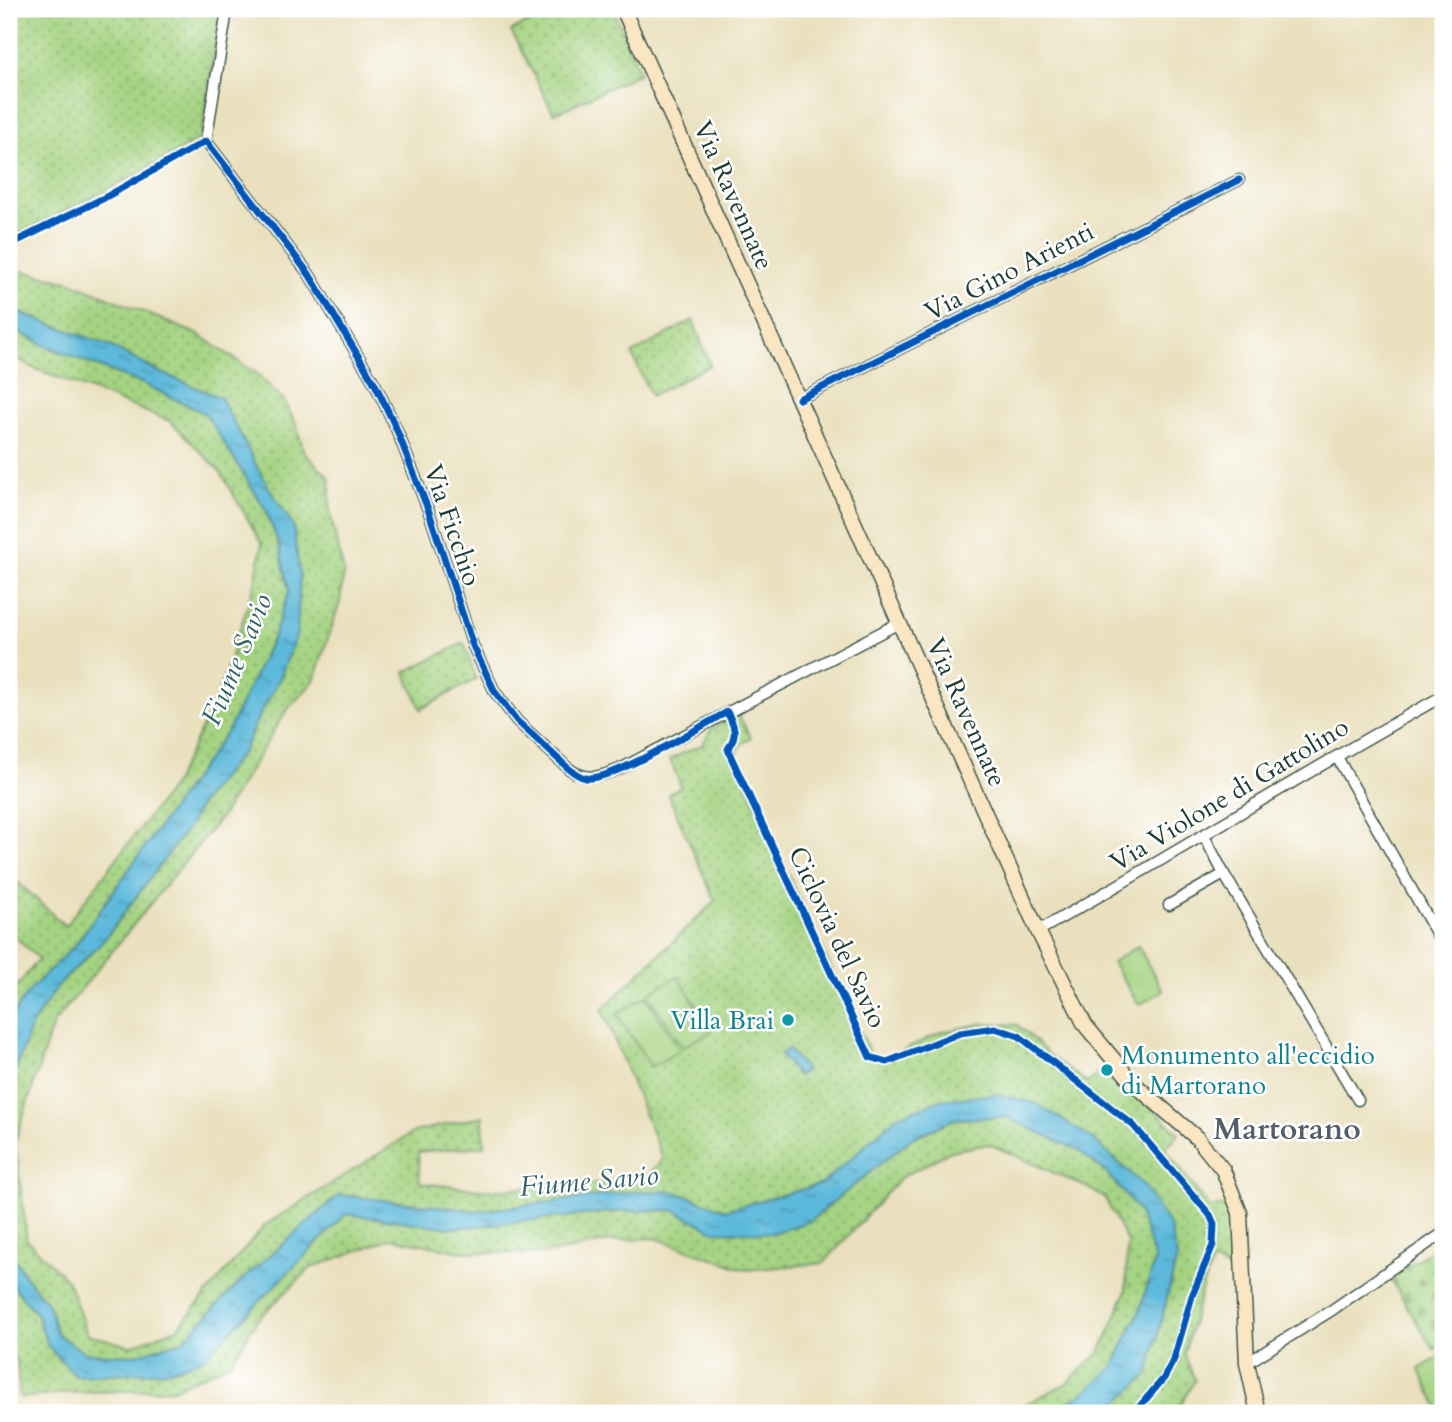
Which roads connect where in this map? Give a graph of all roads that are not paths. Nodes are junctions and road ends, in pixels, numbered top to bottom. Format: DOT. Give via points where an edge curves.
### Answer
graph roads {
  1 [pos="230,9"];
  2 [pos="623,9"];
  3 [pos="1239,180"];
  4 [pos="799,400"];
  5 [pos="899,623"];
  6 [pos="1443,696"];
  7 [pos="1337,757"];
  8 [pos="1204,836"];
  9 [pos="1224,874"];
  10 [pos="1169,905"];
  11 [pos="1038,931"];
  12 [pos="1443,944"];
  13 [pos="1358,1100"];
  14 [pos="1443,1233"];
  15 [pos="1247,1363"];
  16 [pos="1258,1413"];
  1 -- 5 [label="street, Via Ficchio" via="206,141 309,274 375,384 429,512 473,646 495,692 517,721 568,768 586,778 620,769"];
  2 -- 4 [label="main road, Via Ravennate"];
  3 -- 4 [label="street, Via Gino Arienti"];
  4 -- 5 [label="main road, Via Ravennate"];
  5 -- 11 [label="main road, Via Ravennate"];
  6 -- 7 [label="street, Via Violone di Gattolino"];
  7 -- 8 [label="street, Via Violone di Gattolino"];
  7 -- 12 [label="street"];
  8 -- 9 [label="street"];
  8 -- 11 [label="street, Via Violone di Gattolino"];
  9 -- 10 [label="street"];
  9 -- 13 [label="street"];
  11 -- 15 [label="main road, Via Ravennate" via="1085,1025 1133,1083 1197,1138 1223,1170 1240,1213"];
  14 -- 15 [label="street"];
  15 -- 16 [label="main road, Via Ravennate"];
}
